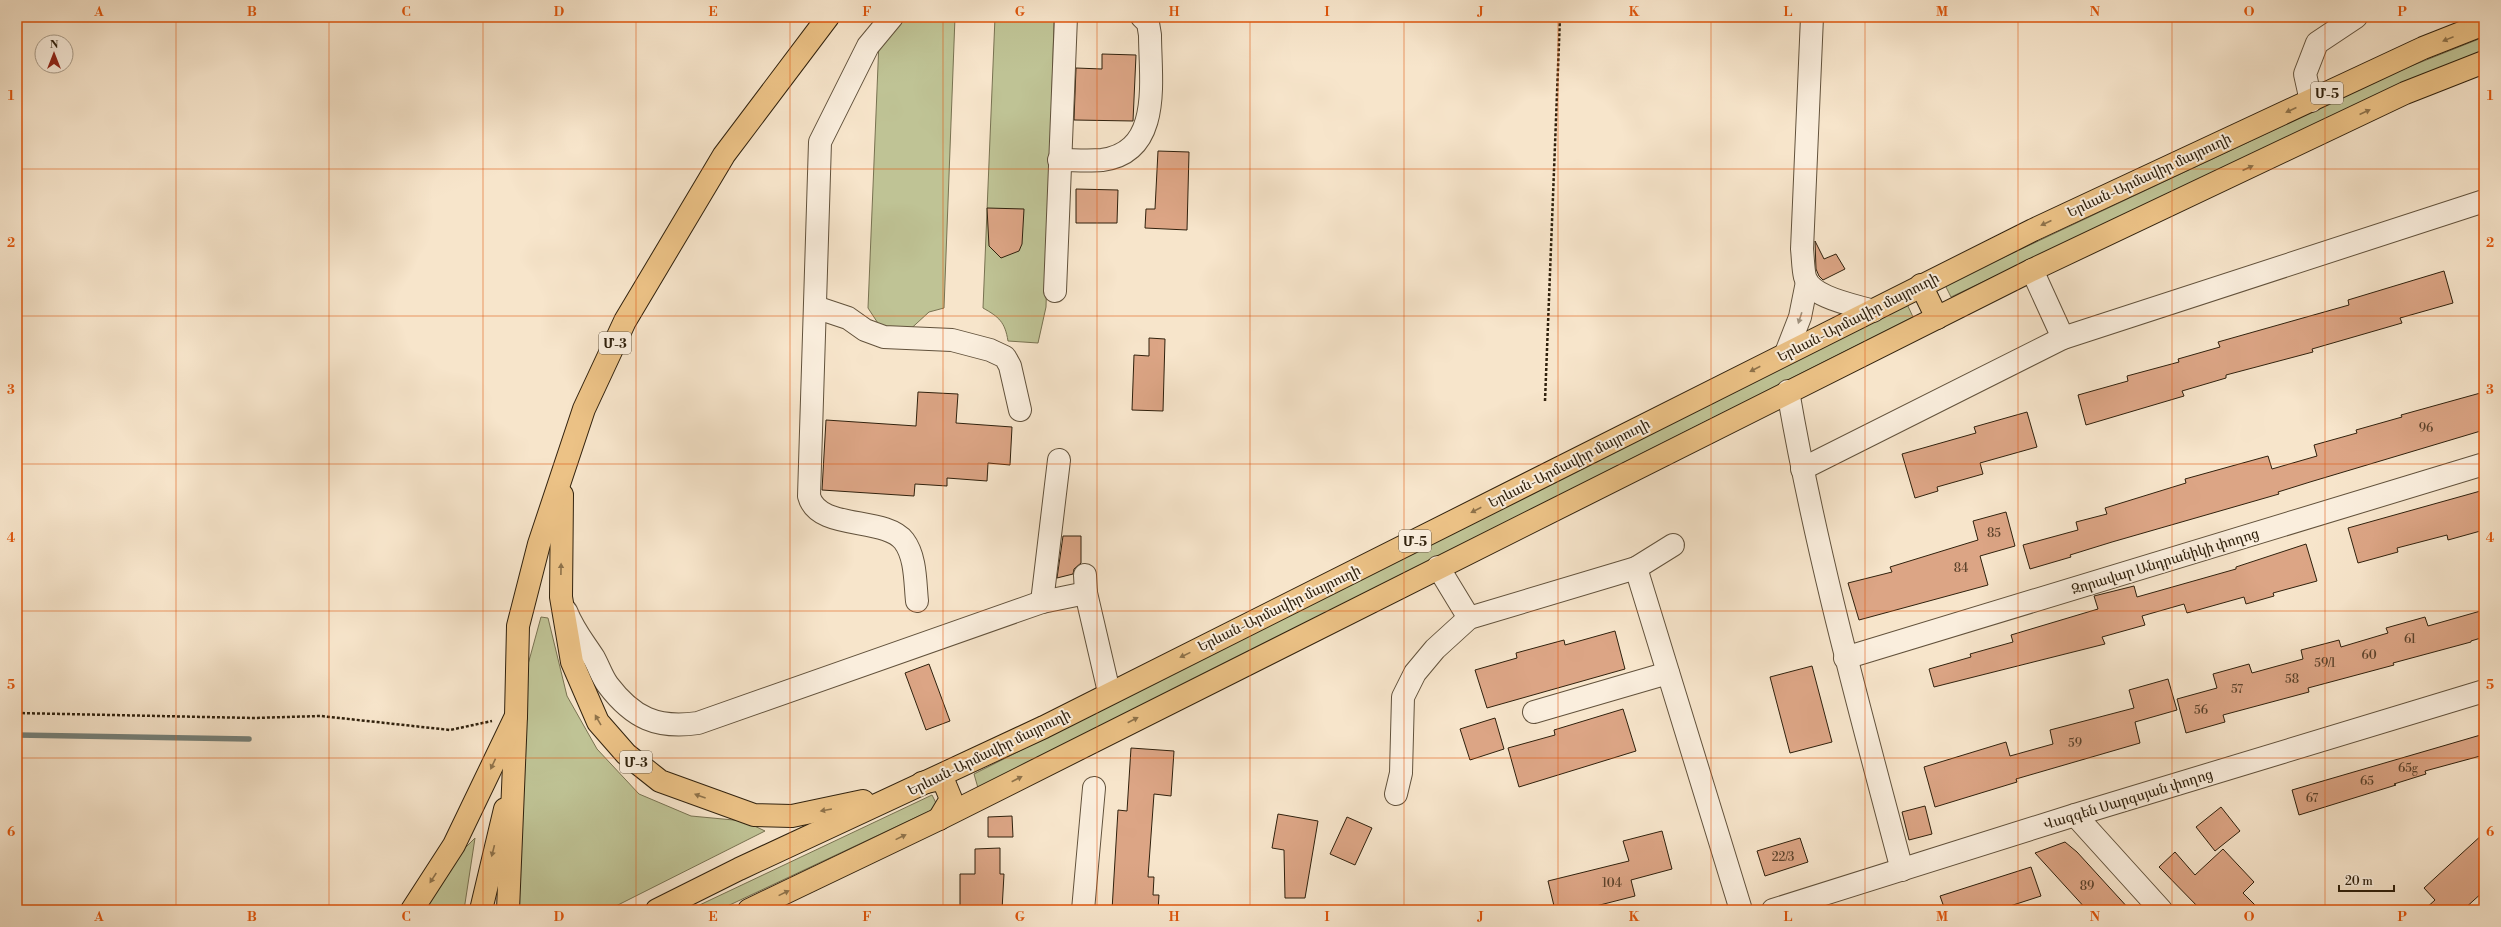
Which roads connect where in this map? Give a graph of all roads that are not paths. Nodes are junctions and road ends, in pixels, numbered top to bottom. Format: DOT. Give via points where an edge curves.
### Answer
graph roads {
  1 [pos="828,17"];
  2 [pos="892,17"];
  3 [pos="1066,17"];
  4 [pos="1142,17"];
  5 [pos="1812,17"];
  6 [pos="2356,17"];
  7 [pos="2484,24"];
  8 [pos="2484,62"];
  9 [pos="2311,101"];
  10 [pos="1059,160"];
  11 [pos="2484,201"];
  12 [pos="2032,270"];
  13 [pos="1808,282"];
  14 [pos="1921,285"];
  15 [pos="1055,291"];
  16 [pos="814,307"];
  17 [pos="1873,311"];
  18 [pos="1937,318"];
  19 [pos="2063,338"];
  20 [pos="1786,353"];
  21 [pos="1788,391"];
  22 [pos="1020,410"];
  23 [pos="1058,460"];
  24 [pos="2484,464"];
  25 [pos="1802,469"];
  26 [pos="562,472"];
  27 [pos="1673,545"];
  28 [pos="1438,567"];
  29 [pos="1636,568"];
  30 [pos="561,597"];
  31 [pos="917,601"];
  32 [pos="1042,602"];
  33 [pos="1469,618"];
  34 [pos="1845,658"];
  35 [pos="1668,673"];
  36 [pos="2484,691"];
  37 [pos="1110,692"];
  38 [pos="1534,712"];
  39 [pos="516,716"];
  40 [pos="515,773"];
  41 [pos="931,780"];
  42 [pos="1094,788"];
  43 [pos="1396,794"];
  44 [pos="2075,815"];
  45 [pos="939,819"];
  46 [pos="1902,870"];
  47 [pos="412,910"];
  48 [pos="481,910"];
  49 [pos="508,910"];
  50 [pos="657,910"];
  51 [pos="749,910"];
  52 [pos="1083,910"];
  53 [pos="1741,910"];
  54 [pos="1773,910"];
  55 [pos="2161,910"];
  1 -- 26 [label="main road, Մ-3" via="724,155 625,321 584,409"];
  2 -- 16 [label="street" via="868,46 820,142"];
  3 -- 10 [label="street"];
  4 -- 10 [label="street" via="1148,23 1150,35 1150,117 1143,134 1126,152 1103,160"];
  5 -- 13 [label="street" via="1802,249"];
  6 -- 9 [label="street" via="2317,43 2305,74"];
  7 -- 9 [label="main road, Երևան-Արմավիր մայրուղի / Մ-5, one-way" via="2423,48"];
  12 -- 8 [label="main road, Մ-5, one-way" via="2405,93"];
  9 -- 14 [label="main road, Երևան-Արմավիր մայրուղի / Մ-5, one-way"];
  10 -- 15 [label="street"];
  11 -- 19 [label="street"];
  12 -- 18 [label="main road, Մ-5"];
  12 -- 19 [label="street"];
  13 -- 17 [label="street" via="1823,295"];
  13 -- 20 [label="street, one-way" via="1800,317"];
  14 -- 17 [label="main road, Երևան-Արմավիր մայրուղի / Մ-5"];
  14 -- 18 [label="main road"];
  16 -- 22 [label="street" via="848,318 865,330 884,337 952,340 990,350 1005,358 1010,366"];
  16 -- 31 [label="street" via="809,496 811,505 821,513 890,532 904,541 912,558"];
  17 -- 20 [label="main road, Երևան-Արմավիր մայրուղի / Մ-5"];
  18 -- 21 [label="main road, Մ-5"];
  19 -- 25 [label="street"];
  20 -- 37 [label="main road, Երևան-Արմավիր մայրուղի / Մ-5, one-way"];
  21 -- 25 [label="street"];
  21 -- 28 [label="main road, Մ-5"];
  23 -- 32 [label="street"];
  24 -- 34 [label="street, Զորավար Անդրանիկի փողոց"];
  25 -- 34 [label="street"];
  30 -- 26 [label="main road, Մ-3, one-way"];
  26 -- 39 [label="main road, Մ-3" via="539,544 518,626"];
  27 -- 29 [label="street"];
  28 -- 33 [label="street"];
  45 -- 28 [label="main road, Մ-5, one-way"];
  29 -- 33 [label="street"];
  29 -- 35 [label="street"];
  30 -- 32 [label="street" via="574,631 594,658 608,684 644,718 677,726 698,723"];
  41 -- 30 [label="main road, Մ-3, one-way" via="857,803 792,816 754,815 660,781 626,754 598,722 572,662"];
  32 -- 37 [label="street" via="1086,584"];
  33 -- 43 [label="street" via="1435,649 1415,674 1402,697 1401,773"];
  34 -- 46 [label="street"];
  35 -- 38 [label="street"];
  35 -- 53 [label="street"];
  36 -- 44 [label="street, Վազգեն Սարգսյան փողոց"];
  37 -- 41 [label="main road, Երևան-Արմավիր մայրուղի / Մ-5" via="1044,727"];
  39 -- 40 [label="main road"];
  39 -- 47 [label="main road, one-way" via="454,845"];
  40 -- 48 [label="main road, one-way" via="498,830"];
  40 -- 49 [label="main road"];
  41 -- 45 [label="main road" via="939,779 944,782 951,799"];
  41 -- 50 [label="main road, Երևան-Արմավիր մայրուղի / Մ-5"];
  42 -- 52 [label="street"];
  44 -- 46 [label="street, Վազգեն Սարգսյան փողոց"];
  44 -- 55 [label="street"];
  51 -- 45 [label="main road, Մ-5, one-way"];
  46 -- 54 [label="street, Վազգեն Սարգսյան փողոց"];
}
